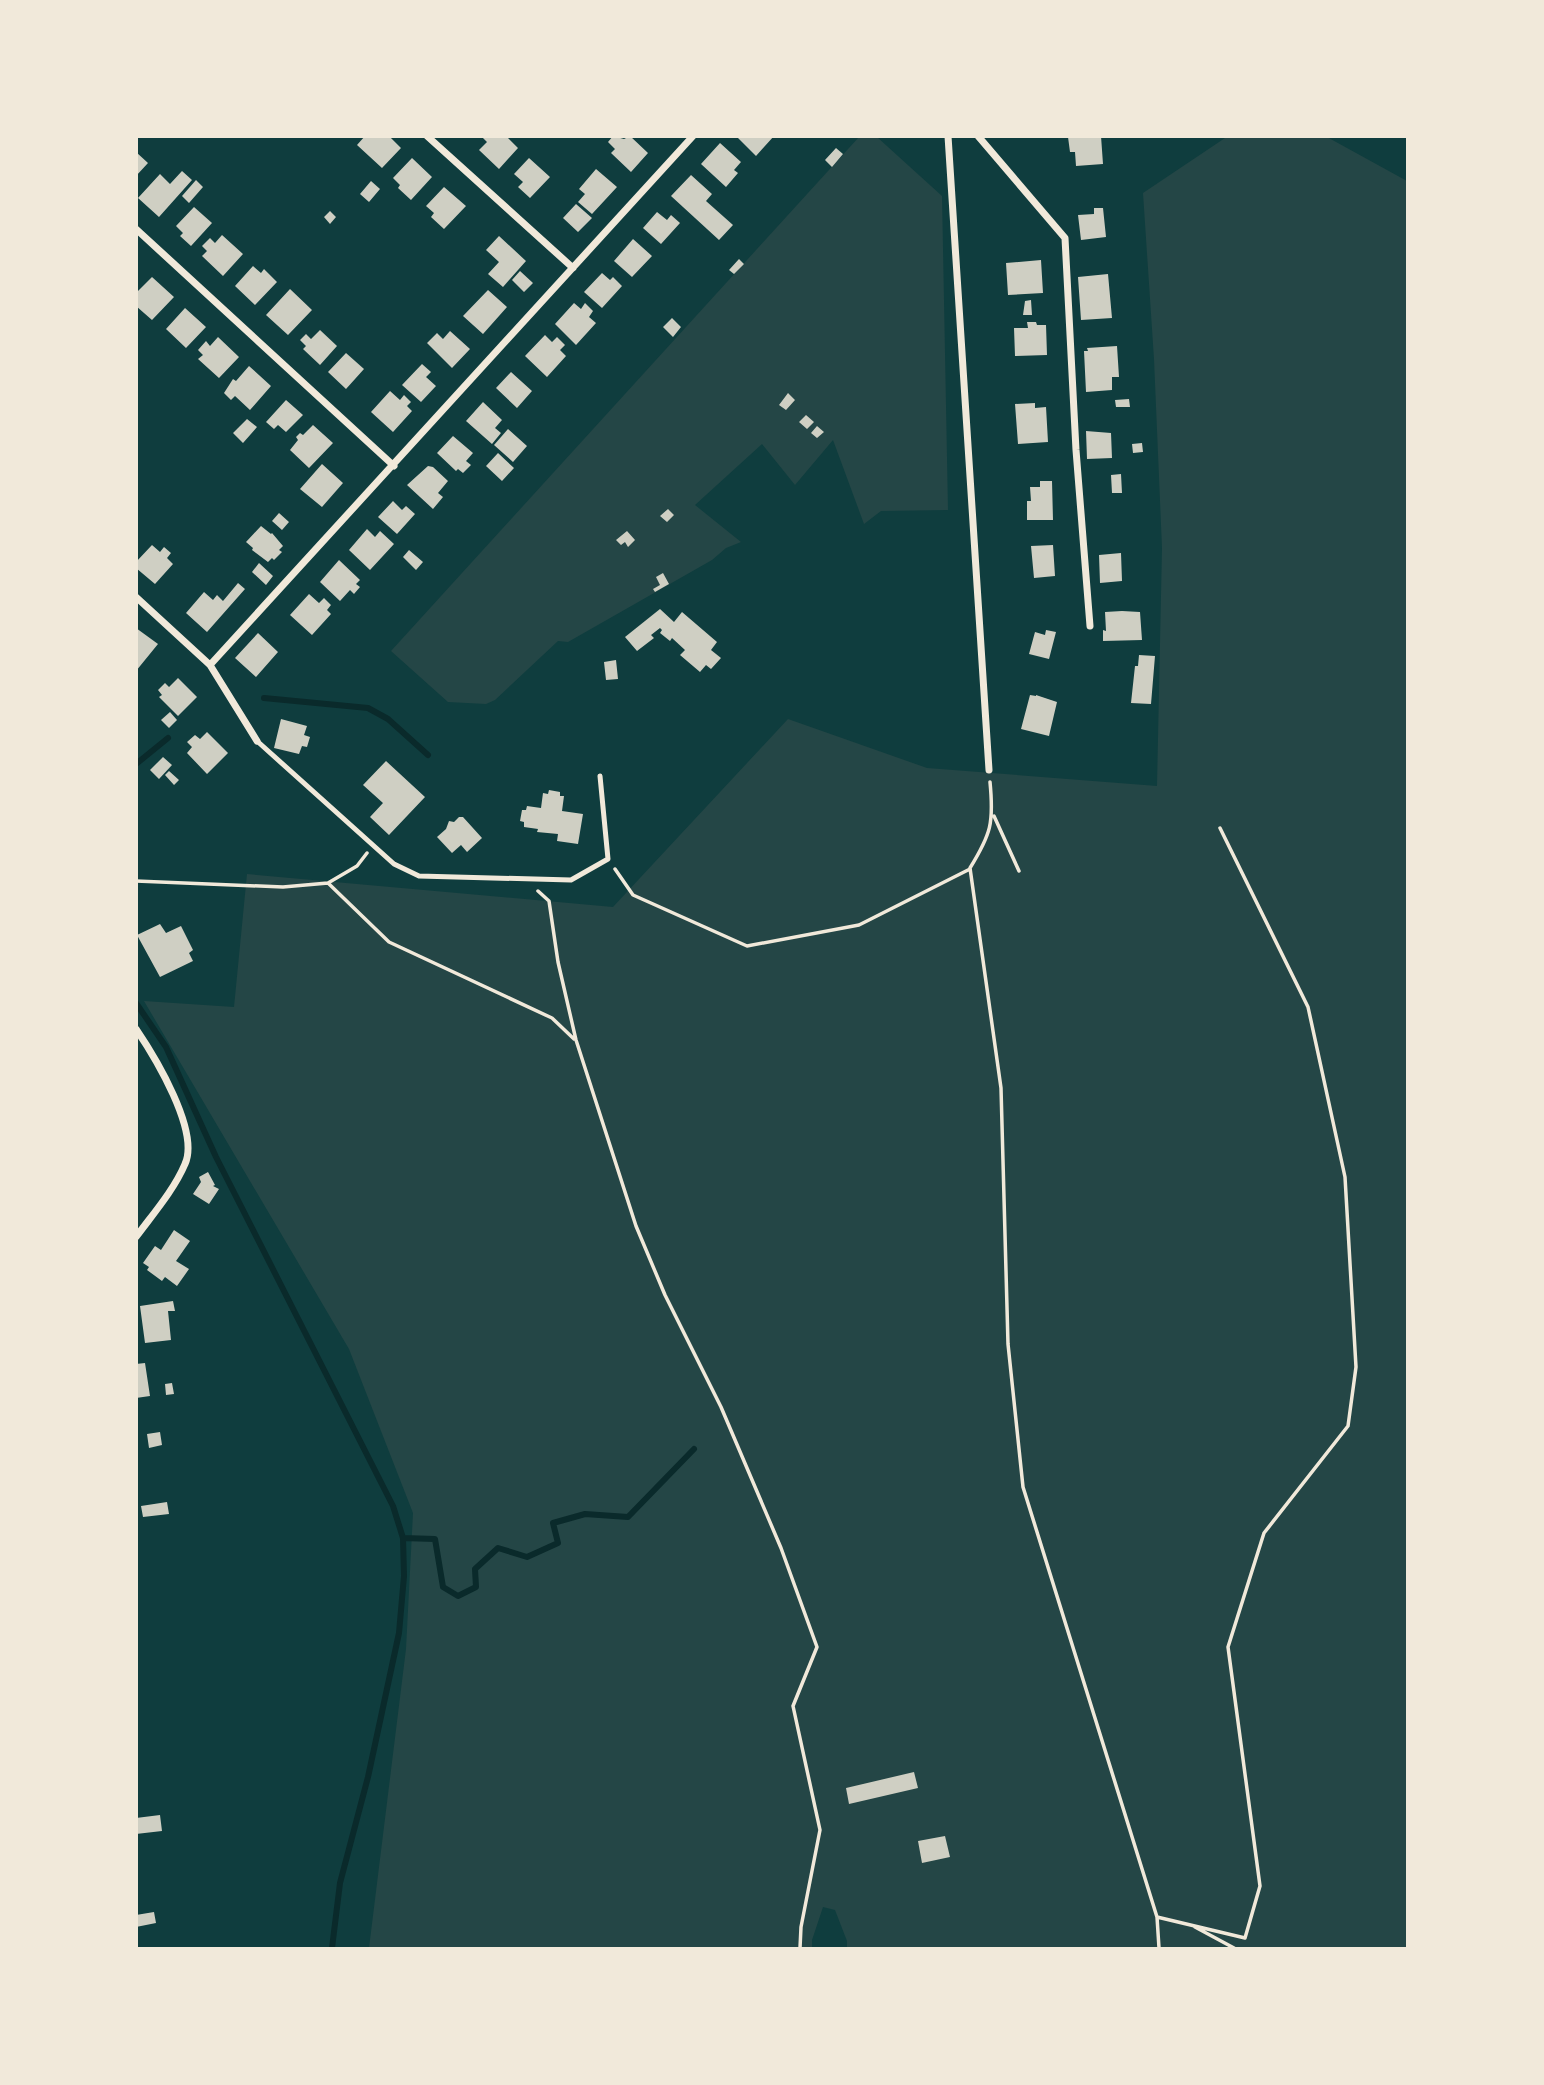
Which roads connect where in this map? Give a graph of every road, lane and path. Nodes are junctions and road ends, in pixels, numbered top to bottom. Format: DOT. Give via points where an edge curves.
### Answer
graph roads {
  1 [pos="427,136"];
  2 [pos="694,136"];
  3 [pos="948,136"];
  4 [pos="978,136"];
  5 [pos="136,229"];
  6 [pos="573,268"];
  7 [pos="394,466"];
  8 [pos="136,597"];
  9 [pos="1090,626"];
  10 [pos="210,664"];
  11 [pos="257,741"];
  12 [pos="989,770"];
  13 [pos="600,776"];
  14 [pos="993,814"];
  15 [pos="1220,828"];
  16 [pos="372,845"];
  17 [pos="608,859"];
  18 [pos="970,869"];
  19 [pos="1019,871"];
  20 [pos="523,878"];
  21 [pos="136,881"];
  22 [pos="328,883"];
  23 [pos="136,1029"];
  24 [pos="576,1040"];
  25 [pos="136,1237"];
  26 [pos="1157,1917"];
  27 [pos="1190,1925"];
  28 [pos="800,1948"];
  29 [pos="1159,1948"];
  30 [pos="1234,1948"];
  1 -- 6 [label="street"];
  2 -- 6 [label="street"];
  3 -- 12 [label="street"];
  4 -- 9 [label="street" via="1065,238"];
  5 -- 7 [label="street"];
  6 -- 7 [label="street"];
  7 -- 10 [label="street"];
  8 -- 10 [label="street"];
  10 -- 11 [label="street"];
  11 -- 16 [label="lane"];
  12 -- 14 [label="path"];
  13 -- 17 [label="lane"];
  14 -- 18 [label="path" via="987,841"];
  14 -- 19 [label="path"];
  15 -- 27 [label="path" via="1308,1007 1345,1177 1356,1367 1348,1426 1264,1533 1228,1647 1259,1886 1245,1938"];
  16 -- 20 [label="lane" via="394,864 419,876"];
  16 -- 22 [label="path" via="357,866"];
  17 -- 18 [label="path" via="634,895 747,946 859,925"];
  17 -- 20 [label="lane" via="571,880"];
  18 -- 26 [label="path" via="1001,1088 1008,1345 1023,1487"];
  20 -- 24 [label="path" via="549,901"];
  21 -- 22 [label="path" via="283,887"];
  22 -- 24 [label="path" via="389,942 552,1018"];
  23 -- 25 [label="street" via="159,1064 186,1128 189,1147 186,1163"];
  24 -- 28 [label="path" via="636,1226 664,1295 721,1407 817,1647 793,1706 820,1830"];
  26 -- 27 [label="path"];
  26 -- 29 [label="path"];
  27 -- 30 [label="path"];
}
